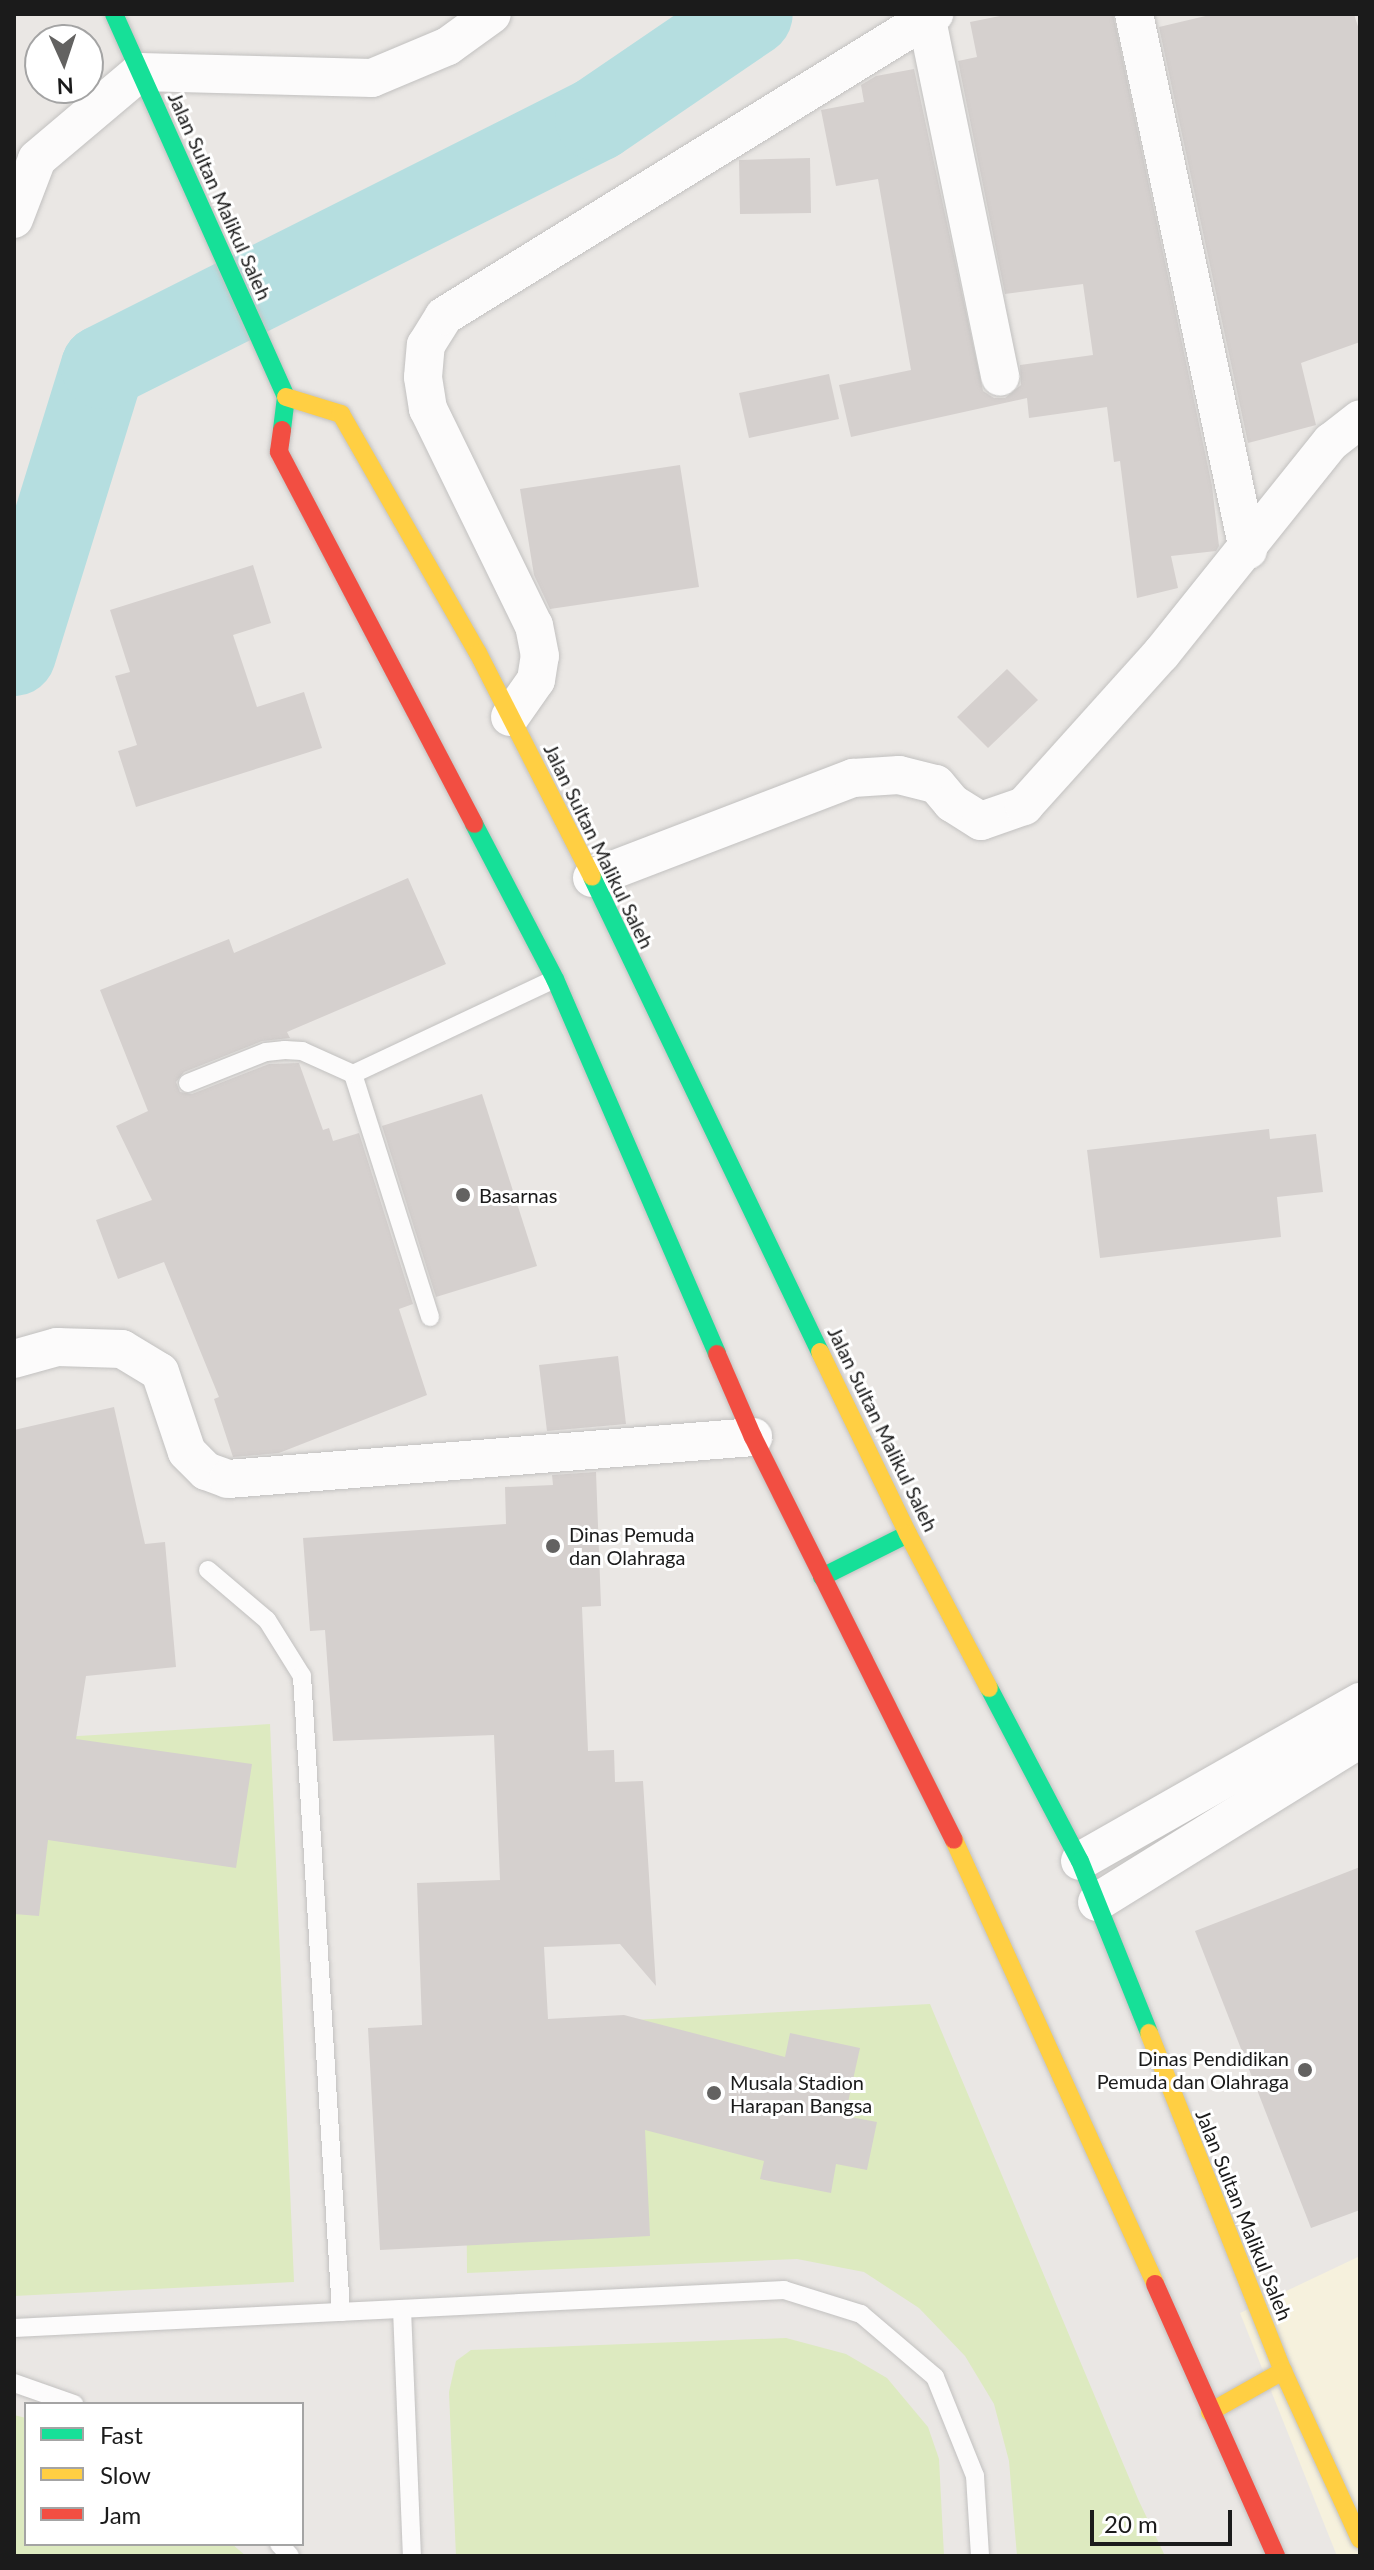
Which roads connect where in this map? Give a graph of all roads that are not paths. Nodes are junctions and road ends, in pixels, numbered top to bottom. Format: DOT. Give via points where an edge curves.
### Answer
graph roads {
  1 [pos="114,14"];
  2 [pos="492,14"];
  3 [pos="1134,14"];
  4 [pos="930,17"];
  5 [pos="140,72"];
  6 [pos="14,219"];
  7 [pos="1000,377"];
  8 [pos="286,397"];
  9 [pos="1360,419"];
  10 [pos="1248,550"];
  11 [pos="510,717"];
  12 [pos="592,878"];
  13 [pos="555,979"];
  14 [pos="353,1074"];
  15 [pos="188,1083"];
  16 [pos="430,1317"];
  17 [pos="14,1359"];
  18 [pos="753,1437"];
  19 [pos="908,1534"];
  20 [pos="208,1570"];
  21 [pos="822,1577"];
  22 [pos="1360,1702"];
  23 [pos="1360,1739"];
  24 [pos="1080,1861"];
  25 [pos="1097,1902"];
  26 [pos="402,2309"];
  27 [pos="341,2312"];
  28 [pos="14,2328"];
  29 [pos="1283,2371"];
  30 [pos="14,2383"];
  31 [pos="68,2402"];
  32 [pos="1210,2412"];
  33 [pos="1360,2539"];
  34 [pos="412,2556"];
  35 [pos="980,2556"];
  36 [pos="1276,2556"];
  1 -- 5 [label="main road, Jalan Sultan Malikul Saleh"];
  2 -- 5 [label="street" via="448,46 372,78"];
  3 -- 10 [label="street"];
  4 -- 7 [label="street"];
  4 -- 11 [label="street" via="444,316 426,345 428,409 534,626 540,656 536,680"];
  5 -- 6 [label="street" via="37,159"];
  5 -- 8 [label="main road, Jalan Sultan Malikul Saleh"];
  8 -- 11 [label="main road, Jalan Sultan Malikul Saleh" via="341,414"];
  8 -- 13 [label="main road" via="279,452"];
  9 -- 10 [label="street" via="1331,442"];
  10 -- 12 [label="street" via="1024,806 981,821 952,803 936,784 899,775 853,778"];
  11 -- 12 [label="main road, Jalan Sultan Malikul Saleh"];
  12 -- 19 [label="main road, Jalan Sultan Malikul Saleh"];
  13 -- 14 [label="lane"];
  13 -- 18 [label="main road"];
  14 -- 15 [label="lane" via="302,1051 285,1050 266,1052"];
  14 -- 16 [label="lane"];
  17 -- 18 [label="street" via="57,1347 122,1349 160,1372 187,1452 206,1471 228,1479"];
  18 -- 21 [label="main road"];
  19 -- 21 [label="main road"];
  19 -- 24 [label="main road, Jalan Sultan Malikul Saleh"];
  20 -- 27 [label="lane" via="267,1620 302,1676"];
  21 -- 32 [label="main road" via="986,1903"];
  22 -- 24 [label="street"];
  23 -- 25 [label="street"];
  24 -- 25 [label="main road, Jalan Sultan Malikul Saleh"];
  25 -- 29 [label="main road, Jalan Sultan Malikul Saleh"];
  26 -- 27 [label="lane"];
  26 -- 34 [label="lane"];
  26 -- 35 [label="lane" via="784,2290 861,2314 935,2377 975,2476"];
  27 -- 28 [label="lane"];
  29 -- 32 [label="main road"];
  29 -- 33 [label="main road, Jalan Sultan Malikul Saleh"];
  30 -- 31 [label="lane"];
  32 -- 36 [label="main road"];
}
